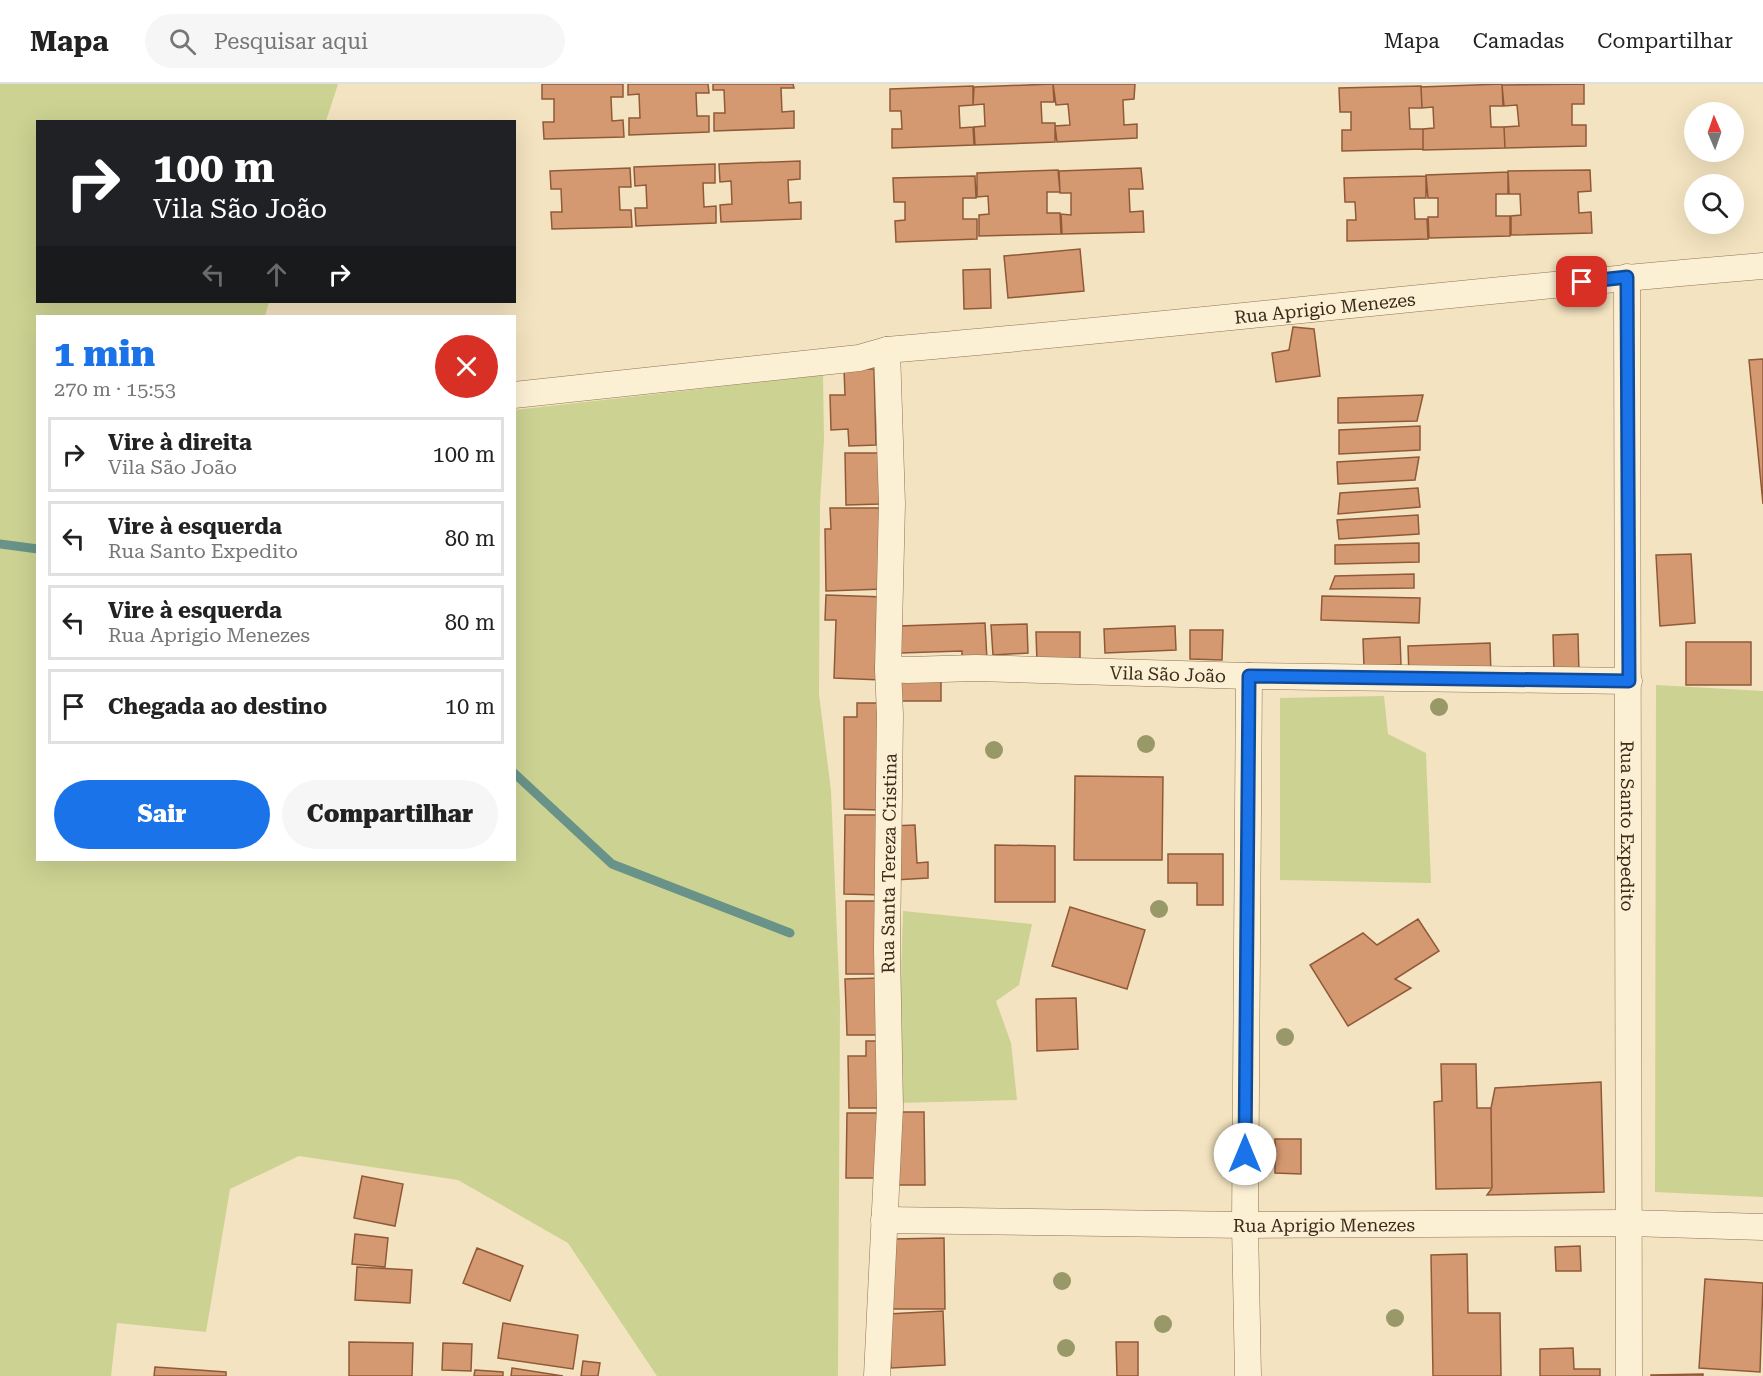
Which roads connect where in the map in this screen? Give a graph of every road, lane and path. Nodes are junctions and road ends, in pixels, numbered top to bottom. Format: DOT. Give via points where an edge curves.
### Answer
graph roads {
  1 [pos="1763,266"];
  2 [pos="1627,277"];
  3 [pos="887,350"];
  4 [pos="516,395"];
  5 [pos="888,669"];
  6 [pos="1249,676"];
  7 [pos="1629,681"];
  8 [pos="884,1220"];
  9 [pos="1629,1223"];
  10 [pos="1245,1226"];
  11 [pos="1763,1227"];
  12 [pos="877,1376"];
  13 [pos="1248,1376"];
  14 [pos="1629,1376"];
  1 -- 2 [label="street, Rua Aprigio Menezes"];
  2 -- 3 [label="street, Rua Aprigio Menezes"];
  2 -- 7 [label="street, Rua Santo Expedito"];
  3 -- 4 [label="street, Rua Aprigio Menezes" via="859,358"];
  3 -- 5 [label="street, Rua Santa Tereza Cristina" via="891,504"];
  5 -- 6 [label="street, Vila São João"];
  5 -- 8 [label="street, Rua Santa Tereza Cristina" via="890,1107"];
  6 -- 7 [label="street, Vila São João"];
  6 -- 10 [label="street"];
  7 -- 9 [label="street, Rua Santo Expedito"];
  8 -- 10 [label="street, Rua Aprigio Menezes"];
  8 -- 12 [label="street, Rua Santa Tereza Cristina"];
  9 -- 10 [label="street, Rua Aprigio Menezes"];
  9 -- 11 [label="street, Rua Aprigio Menezes"];
  9 -- 14 [label="street, Rua Santo Expedito"];
  10 -- 13 [label="street"];
}
